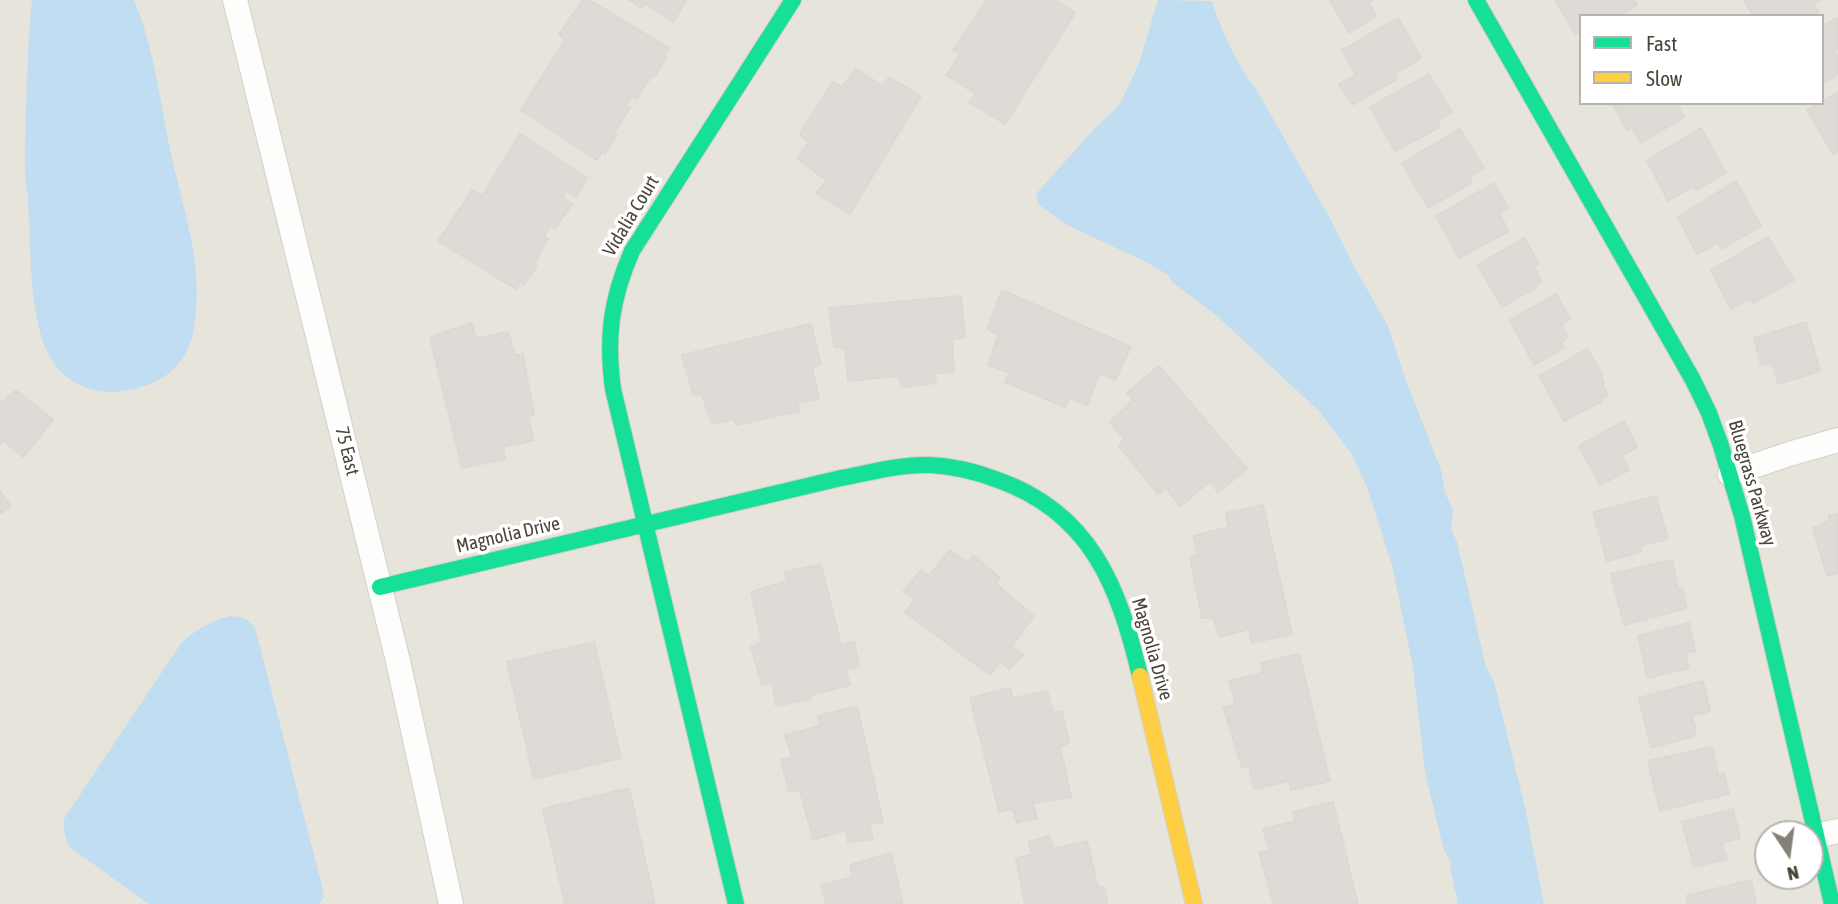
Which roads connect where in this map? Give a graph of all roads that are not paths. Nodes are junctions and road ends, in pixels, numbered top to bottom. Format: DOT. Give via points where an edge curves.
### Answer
graph roads {
  1 [pos="235,0"];
  2 [pos="793,0"];
  3 [pos="1476,0"];
  4 [pos="1838,440"];
  5 [pos="1730,474"];
  6 [pos="646,524"];
  7 [pos="380,587"];
  8 [pos="1827,833"];
  9 [pos="451,904"];
  10 [pos="736,904"];
  11 [pos="1194,904"];
  12 [pos="1832,904"];
  1 -- 7 [label="street, 75 East"];
  2 -- 6 [label="street, Vidalia Court" via="632,251 615,291 609,362"];
  3 -- 5 [label="street, Bluegrass Parkway" via="1693,380"];
  4 -- 5 [label="street"];
  5 -- 8 [label="street, Bluegrass Parkway"];
  6 -- 7 [label="street, Magnolia Drive"];
  6 -- 10 [label="street"];
  6 -- 11 [label="street, Magnolia Drive" via="841,478 930,464 1006,482 1052,508 1086,542 1111,584 1129,632"];
  7 -- 9 [label="street, 75 East"];
  8 -- 12 [label="street, Bluegrass Parkway"];
}
